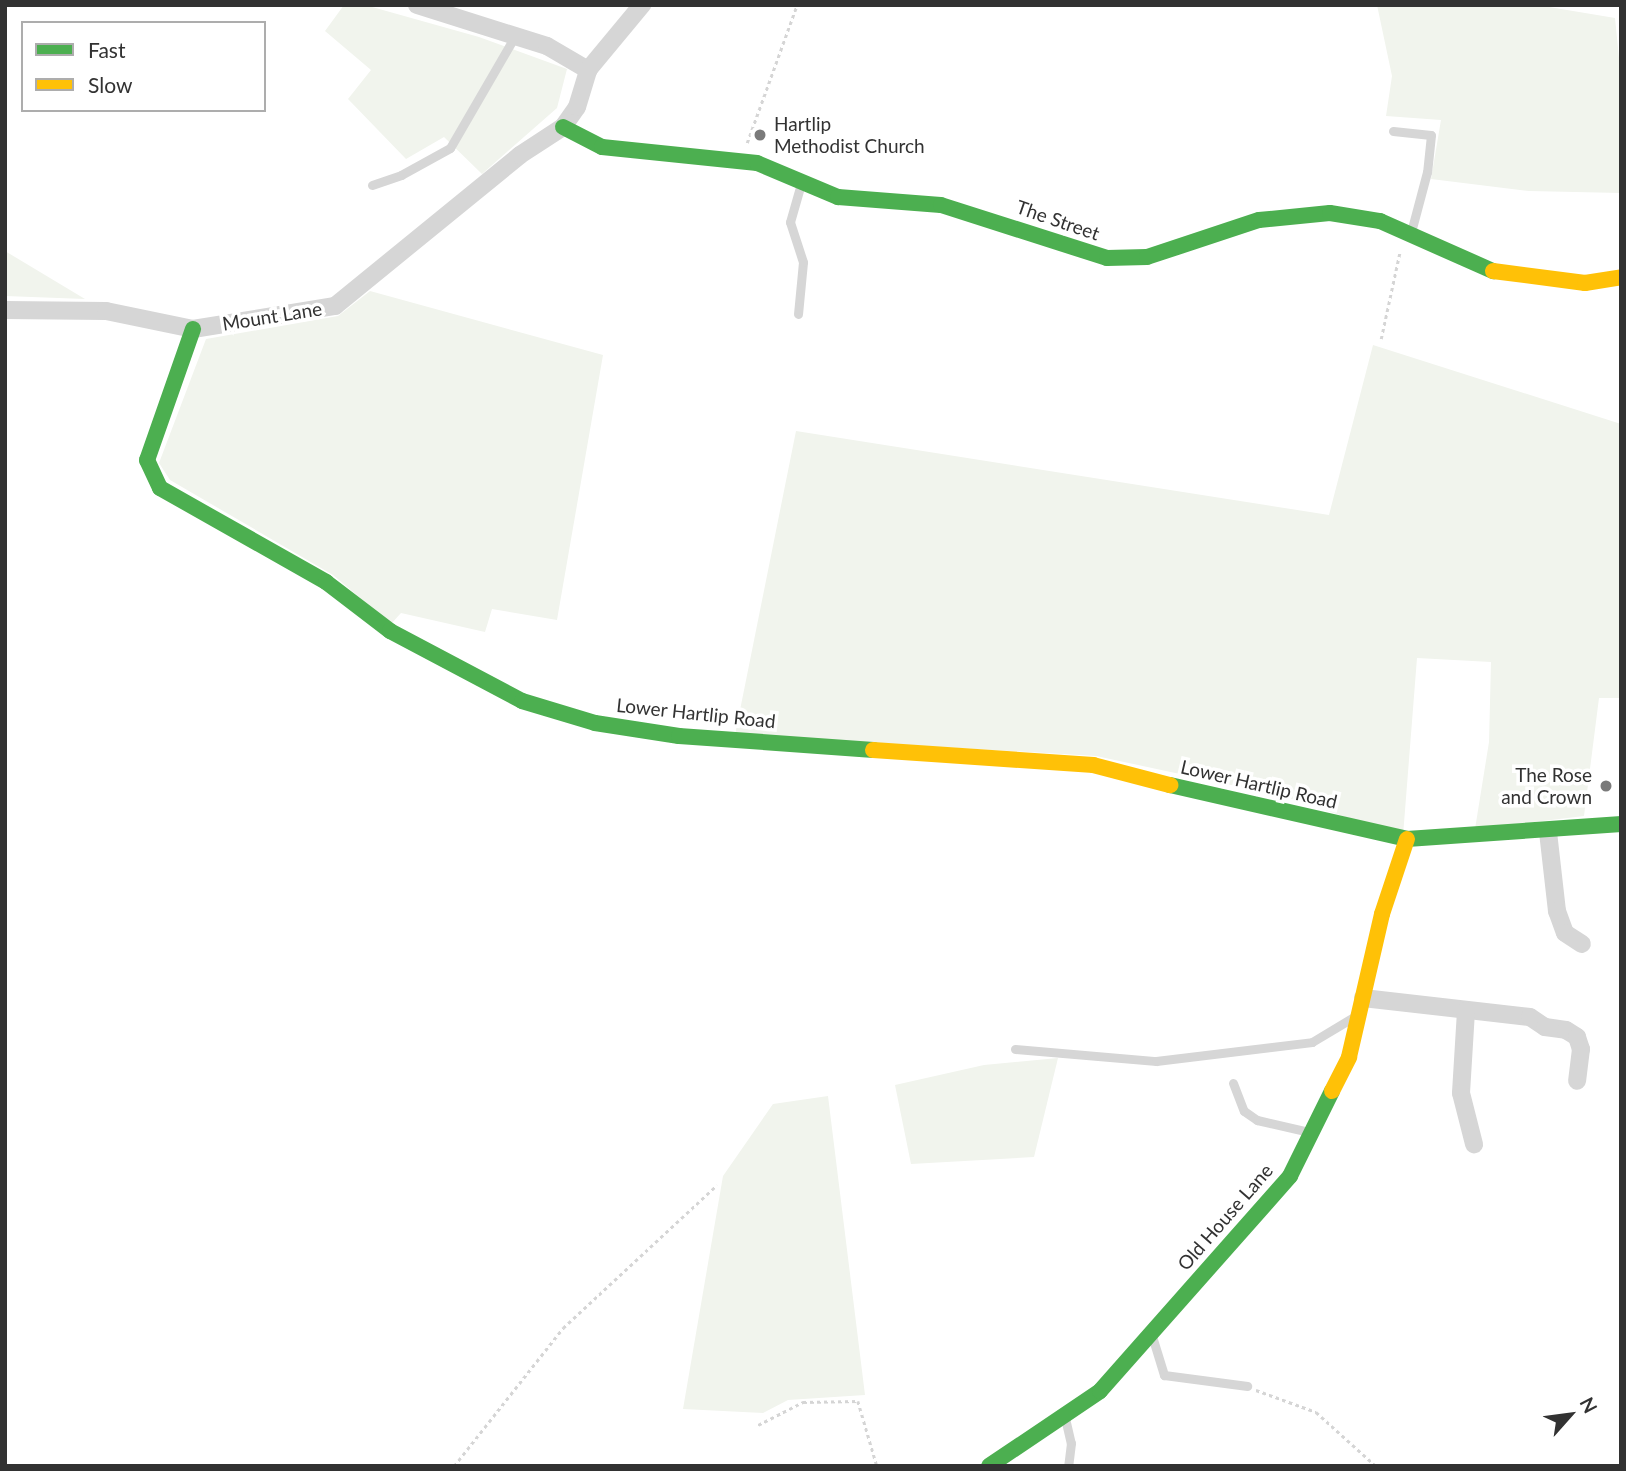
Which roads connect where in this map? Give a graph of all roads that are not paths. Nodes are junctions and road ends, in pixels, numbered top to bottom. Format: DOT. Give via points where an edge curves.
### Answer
graph roads {
  1 [pos="417,5"];
  2 [pos="642,5"];
  3 [pos="515,36"];
  4 [pos="587,70"];
  5 [pos="562,127"];
  6 [pos="1393,131"];
  7 [pos="801,183"];
  8 [pos="372,185"];
  9 [pos="1409,232"];
  10 [pos="1621,277"];
  11 [pos="5,310"];
  12 [pos="798,314"];
  13 [pos="192,329"];
  14 [pos="1621,824"];
  15 [pos="1548,832"];
  16 [pos="1407,839"];
  17 [pos="1582,944"];
  18 [pos="1362,1006"];
  19 [pos="1466,1011"];
  20 [pos="1015,1049"];
  21 [pos="1577,1081"];
  22 [pos="1233,1083"];
  23 [pos="1314,1133"];
  24 [pos="1474,1144"];
  25 [pos="1152,1334"];
  26 [pos="1247,1386"];
  27 [pos="1065,1418"];
  28 [pos="989,1466"];
  29 [pos="1068,1466"];
  1 -- 3 [label="street"];
  2 -- 4 [label="street"];
  3 -- 4 [label="street" via="547,46"];
  3 -- 8 [label="lane" via="450,148 412,170"];
  4 -- 5 [label="street" via="576,107"];
  5 -- 7 [label="street, The Street" via="602,147 741,160"];
  5 -- 13 [label="street, Mount Lane" via="520,155 335,306"];
  6 -- 9 [label="lane" via="1431,135 1427,172"];
  7 -- 9 [label="street, The Street" via="838,197 942,205 1108,258 1147,257 1240,224 1296,214 1356,216"];
  7 -- 12 [label="lane" via="790,222 803,262"];
  9 -- 10 [label="street, The Street" via="1496,272 1585,283"];
  11 -- 13 [label="street, Mount Lane" via="106,311"];
  13 -- 16 [label="street, Lower Hartlip Road" via="147,460 160,488 326,582 390,631 522,701 595,723 679,736 1093,765 1258,808"];
  14 -- 15 [label="street, Lower Hartlip Road"];
  15 -- 16 [label="street, Lower Hartlip Road"];
  15 -- 17 [label="street" via="1557,911 1565,933"];
  16 -- 18 [label="street, Old House Lane" via="1382,914"];
  18 -- 19 [label="street"];
  18 -- 20 [label="lane" via="1312,1042 1156,1061"];
  18 -- 23 [label="street, Old House Lane" via="1349,1058"];
  19 -- 21 [label="street" via="1530,1017 1545,1027 1566,1030 1577,1037 1581,1049"];
  19 -- 24 [label="street" via="1461,1093"];
  22 -- 23 [label="lane" via="1244,1111 1256,1120"];
  23 -- 25 [label="street, Old House Lane" via="1278,1193"];
  25 -- 26 [label="lane" via="1164,1375"];
  25 -- 27 [label="street, Old House Lane" via="1100,1391"];
  27 -- 28 [label="street, Old House Lane"];
  27 -- 29 [label="lane" via="1071,1443"];
}
